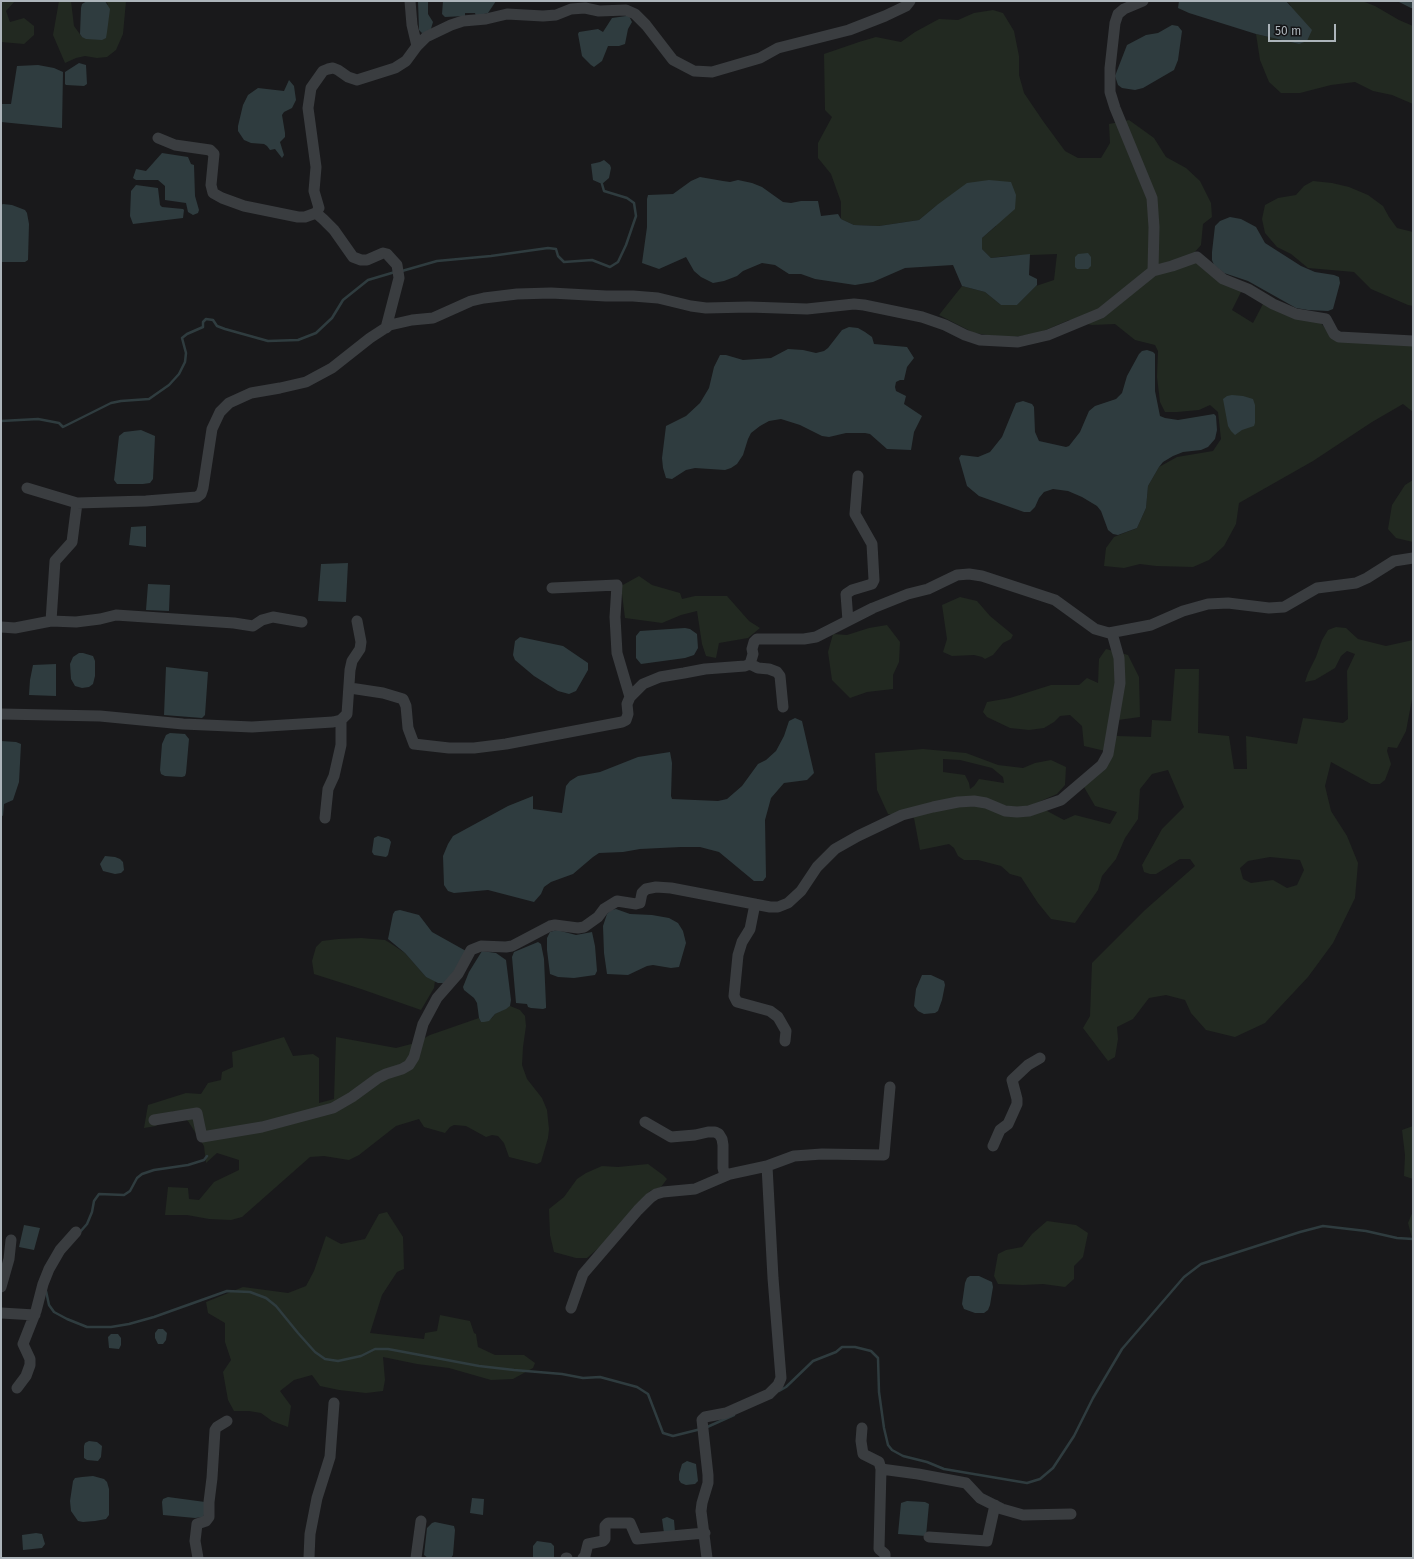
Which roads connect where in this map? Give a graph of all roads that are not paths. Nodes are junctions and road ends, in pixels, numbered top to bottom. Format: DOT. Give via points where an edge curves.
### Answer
graph roads {
  1 [pos="410,1"];
  2 [pos="910,1"];
  3 [pos="1144,1"];
  4 [pos="417,46"];
  5 [pos="158,138"];
  6 [pos="316,213"];
  7 [pos="1153,271"];
  8 [pos="386,328"];
  9 [pos="1413,341"];
  10 [pos="858,476"];
  11 [pos="27,488"];
  12 [pos="77,503"];
  13 [pos="1413,558"];
  14 [pos="552,588"];
  15 [pos="51,621"];
  16 [pos="357,621"];
  17 [pos="848,621"];
  18 [pos="302,622"];
  19 [pos="1,627"];
  20 [pos="1112,633"];
  21 [pos="750,664"];
  22 [pos="350,688"];
  23 [pos="630,697"];
  24 [pos="783,707"];
  25 [pos="1,714"];
  26 [pos="341,720"];
  27 [pos="325,818"];
  28 [pos="755,904"];
  29 [pos="785,1041"];
  30 [pos="1040,1058"];
  31 [pos="890,1087"];
  32 [pos="154,1120"];
  33 [pos="645,1122"];
  34 [pos="993,1146"];
  35 [pos="767,1166"];
  36 [pos="726,1176"];
  37 [pos="76,1232"];
  38 [pos="11,1240"];
  39 [pos="1,1287"];
  40 [pos="571,1308"];
  41 [pos="1,1313"];
  42 [pos="35,1315"];
  43 [pos="17,1388"];
  44 [pos="334,1403"];
  45 [pos="227,1421"];
  46 [pos="862,1428"];
  47 [pos="881,1469"];
  48 [pos="995,1506"];
  49 [pos="1071,1514"];
  50 [pos="421,1521"];
  51 [pos="705,1533"];
  52 [pos="929,1537"];
  53 [pos="198,1558"];
  54 [pos="309,1558"];
  55 [pos="416,1558"];
  56 [pos="583,1558"];
  57 [pos="707,1558"];
  58 [pos="885,1558"];
  1 -- 4 [label="street"];
  2 -- 4 [label="street" via="906,6 885,16 849,30 778,48 760,58 712,72 694,71 673,60 641,20 626,10 599,11 585,8 571,9 556,15 506,14 463,21 426,38"];
  3 -- 7 [label="street" via="1118,14 1111,60 1110,92 1111,100 1152,198"];
  4 -- 6 [label="street" via="406,61 395,68 357,80 333,68 328,69 323,71 311,88 308,108 316,168 314,191 319,208"];
  5 -- 6 [label="street" via="175,145 210,150 214,154 213,192 222,198 244,206 298,217"];
  6 -- 8 [label="street" via="334,230 353,257 367,260 384,253 398,265 399,278"];
  7 -- 8 [label="street" via="1101,312 1048,334 1018,342 980,340 922,317 864,305 807,309 706,308 646,296 551,293 484,298 433,318 400,322"];
  7 -- 9 [label="street" via="1197,257 1223,279 1248,289 1280,307 1303,316 1326,319 1334,334 1339,337"];
  8 -- 12 [label="street" via="332,368 306,382 251,393 229,403 220,412 212,428 203,488 197,497"];
  10 -- 17 [label="street" via="855,514 872,544 874,580 872,584 846,594"];
  11 -- 12 [label="street"];
  12 -- 15 [label="street" via="72,542 55,561"];
  13 -- 20 [label="street" via="1394,561 1356,583 1317,588 1284,607 1208,604 1182,611 1151,625"];
  14 -- 23 [label="street" via="617,585 617,653"];
  15 -- 18 [label="street" via="76,622 116,615 253,626 273,617"];
  15 -- 19 [label="street" via="15,628"];
  16 -- 22 [label="street" via="361,642 360,649 352,661"];
  17 -- 20 [label="street" via="872,608 940,584 949,578 969,574 1004,582 1056,600 1095,629"];
  17 -- 21 [label="street" via="816,637 804,640 757,639 752,649"];
  20 -- 28 [label="street" via="1119,658 1120,683 1108,754 1102,765 1061,800 1041,808 1017,812 1005,811 974,801 958,802 902,815 835,849 788,903 778,907"];
  21 -- 23 [label="street" via="660,677 643,684"];
  21 -- 24 [label="street" via="777,672 780,676"];
  22 -- 23 [label="street" via="403,699 408,728 414,744 449,748 506,744 622,722 628,714 627,704"];
  22 -- 26 [label="street" via="347,714"];
  25 -- 26 [label="street" via="100,716 252,727"];
  26 -- 27 [label="street" via="341,745 334,776 328,789"];
  28 -- 29 [label="street" via="750,929 738,955 735,1000 770,1011 778,1017 786,1031"];
  28 -- 32 [label="street" via="656,887 646,889 642,893 640,903 617,901 584,927 555,925 512,946 481,946 471,950 458,974 437,998 423,1024 414,1057 409,1065 378,1078 333,1108 262,1127 202,1137 197,1113"];
  30 -- 34 [label="street" via="1012,1080 1017,1104 1008,1124 1000,1130"];
  31 -- 35 [label="street" via="884,1155 808,1154 794,1156"];
  33 -- 36 [label="street" via="671,1137 708,1132 719,1134 722,1139 723,1168"];
  35 -- 36 [label="street"];
  35 -- 51 [label="street" via="781,1378 769,1394 726,1413 705,1417 702,1420 708,1475 702,1507"];
  36 -- 40 [label="street" via="695,1190 663,1192 650,1198 584,1274"];
  37 -- 42 [label="street" via="60,1250 49,1269"];
  38 -- 39 [label="street"];
  41 -- 42 [label="street"];
  42 -- 43 [label="street" via="24,1344 30,1365"];
  44 -- 54 [label="street" via="330,1457 317,1498 310,1534"];
  45 -- 53 [label="street" via="215,1430 209,1516 206,1521 197,1524 195,1542"];
  46 -- 47 [label="street" via="863,1454 879,1462"];
  47 -- 48 [label="street" via="966,1483 980,1498"];
  47 -- 58 [label="street" via="879,1549"];
  48 -- 49 [label="street" via="1024,1515"];
  48 -- 52 [label="street" via="987,1541"];
  50 -- 55 [label="street"];
  51 -- 56 [label="street" via="637,1539 630,1523 608,1523 605,1526 605,1539 588,1544"];
  51 -- 57 [label="street"];
}
